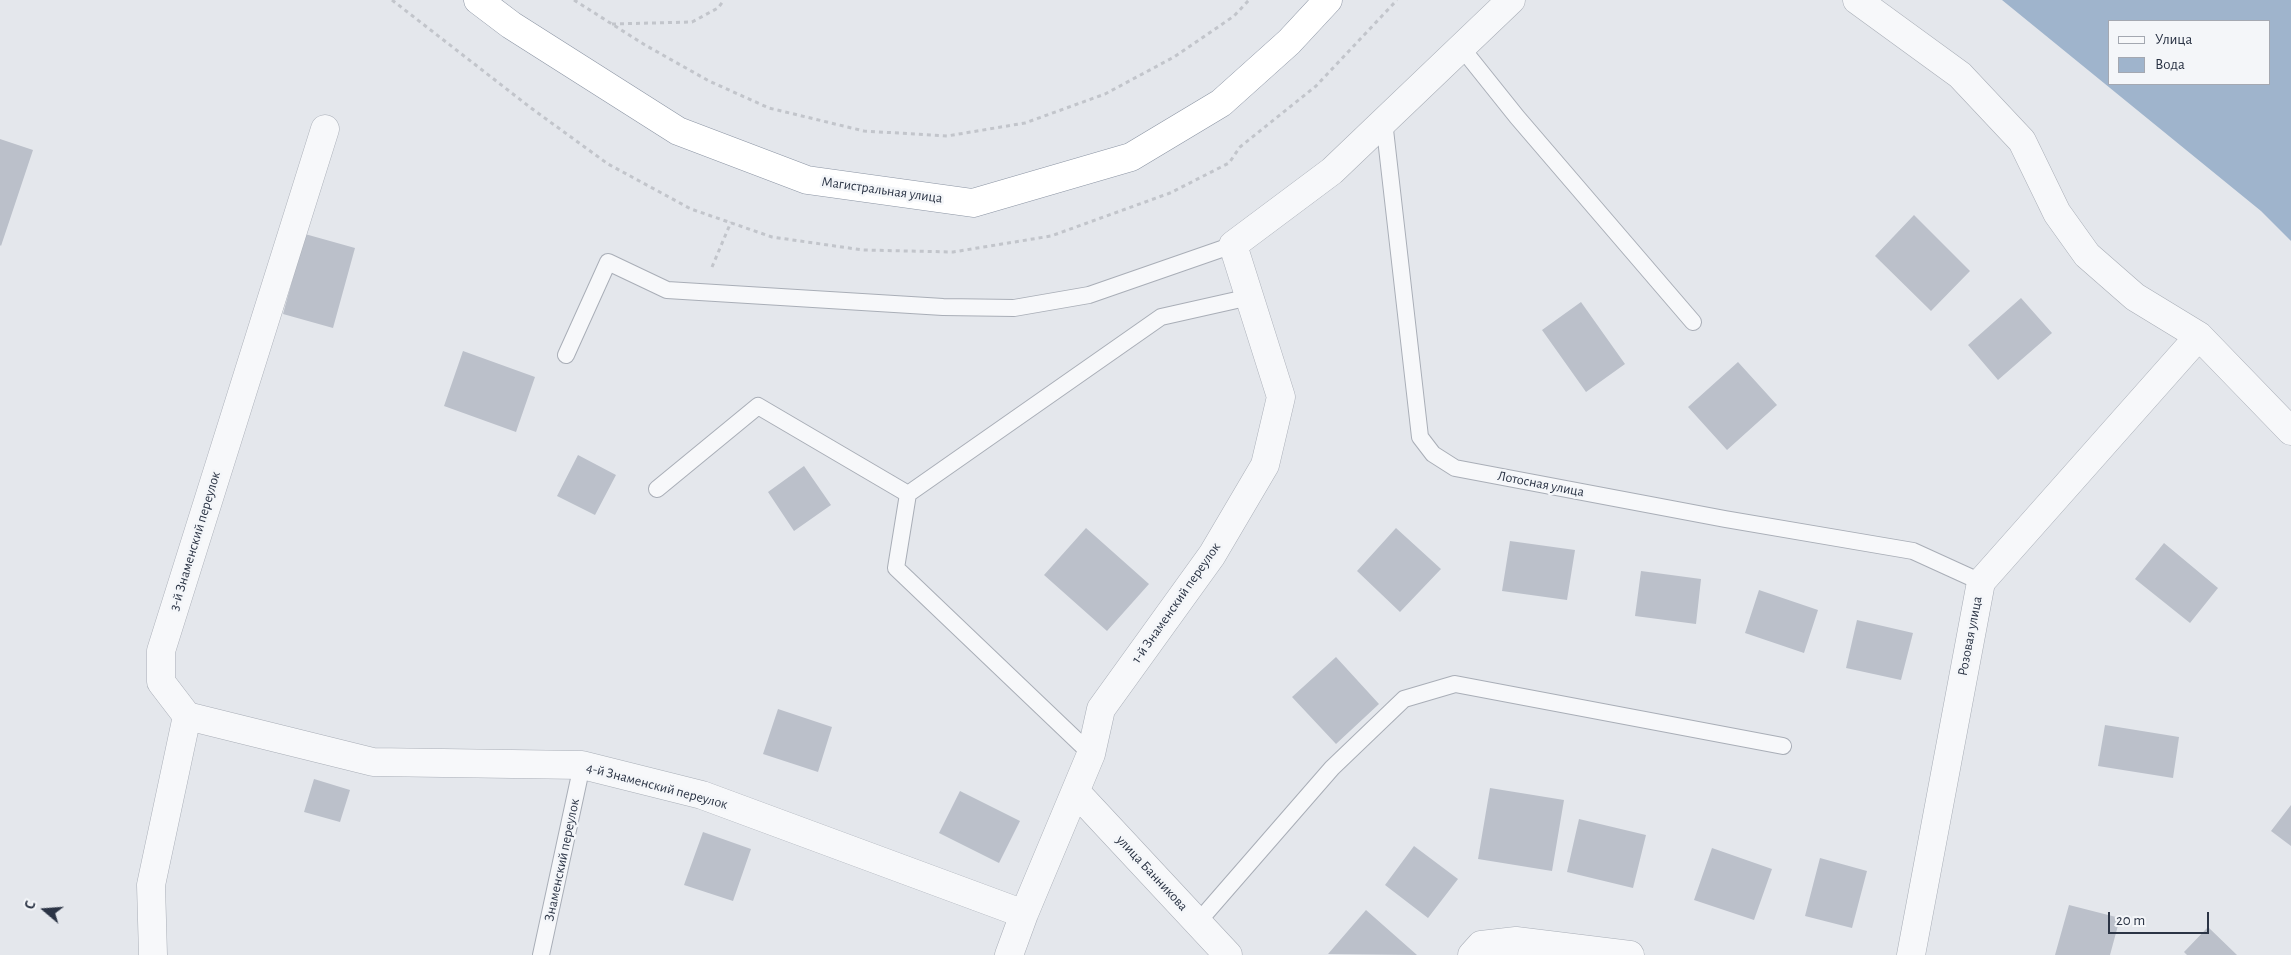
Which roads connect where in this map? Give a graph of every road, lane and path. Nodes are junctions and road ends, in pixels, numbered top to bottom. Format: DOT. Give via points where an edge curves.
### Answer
graph roads {
  1 [pos="478,0"];
  2 [pos="574,0"];
  3 [pos="724,0"];
  4 [pos="1249,0"];
  5 [pos="1328,0"];
  6 [pos="1510,0"];
  7 [pos="1856,0"];
  8 [pos="612,24"];
  9 [pos="1461,47"];
  10 [pos="1384,121"];
  11 [pos="325,129"];
  12 [pos="731,222"];
  13 [pos="1233,245"];
  14 [pos="701,292"];
  15 [pos="1250,297"];
  16 [pos="1693,322"];
  17 [pos="2199,336"];
  18 [pos="566,355"];
  19 [pos="2291,431"];
  20 [pos="657,489"];
  21 [pos="908,494"];
  22 [pos="1980,582"];
  23 [pos="187,716"];
  24 [pos="1783,746"];
  25 [pos="1091,754"];
  26 [pos="582,765"];
  27 [pos="1076,792"];
  28 [pos="1024,914"];
  29 [pos="1198,922"];
  30 [pos="152,955"];
  31 [pos="541,955"];
  32 [pos="1009,955"];
  33 [pos="1228,955"];
  34 [pos="1472,955"];
  35 [pos="1630,955"];
  36 [pos="1911,955"];
  1 -- 5 [label="highway, Магистральная улица" via="511,25 678,131 807,180 973,203 1131,157 1221,103 1289,42"];
  2 -- 8 [label="path"];
  3 -- 8 [label="path" via="718,8 692,22"];
  4 -- 8 [label="path" via="1234,16 1174,57 1105,94 1025,123 947,136 864,131 769,108 709,81"];
  6 -- 9 [label="street"];
  7 -- 17 [label="street" via="1960,75 2022,141 2056,213 2088,254 2135,296"];
  9 -- 10 [label="street"];
  9 -- 16 [label="lane" via="1516,117"];
  10 -- 13 [label="street" via="1332,171"];
  10 -- 22 [label="lane, Лотосная улица" via="1420,436 1434,454 1455,468 1913,551"];
  11 -- 23 [label="street, 3-й Знаменский переулок" via="161,651 161,682"];
  12 -- 14 [label="path"];
  13 -- 14 [label="lane" via="1089,295 1014,308 943,307"];
  13 -- 15 [label="street, 1-й Знаменский переулок"];
  14 -- 18 [label="lane" via="667,290 608,262"];
  15 -- 21 [label="lane" via="1161,317"];
  15 -- 25 [label="street, 1-й Знаменский переулок" via="1281,397 1265,465 1212,555 1101,708"];
  17 -- 19 [label="street"];
  17 -- 22 [label="street, Розовая улица"];
  20 -- 21 [label="lane" via="758,406"];
  21 -- 25 [label="lane" via="896,568"];
  22 -- 36 [label="street, Розовая улица"];
  23 -- 26 [label="street, 4-й Знаменский переулок" via="373,762"];
  23 -- 30 [label="street" via="151,885"];
  24 -- 29 [label="lane" via="1455,684 1404,699 1332,768"];
  25 -- 27 [label="street, 1-й Знаменский переулок"];
  26 -- 28 [label="street, 4-й Знаменский переулок" via="702,795"];
  26 -- 31 [label="lane, Знаменский переулок"];
  27 -- 28 [label="street, 1-й Знаменский переулок"];
  27 -- 29 [label="street, улица Банникова"];
  28 -- 32 [label="street, 1-й Знаменский переулок"];
  29 -- 33 [label="street, улица Банникова"];
  34 -- 35 [label="street" via="1481,945 1516,941"];
}
